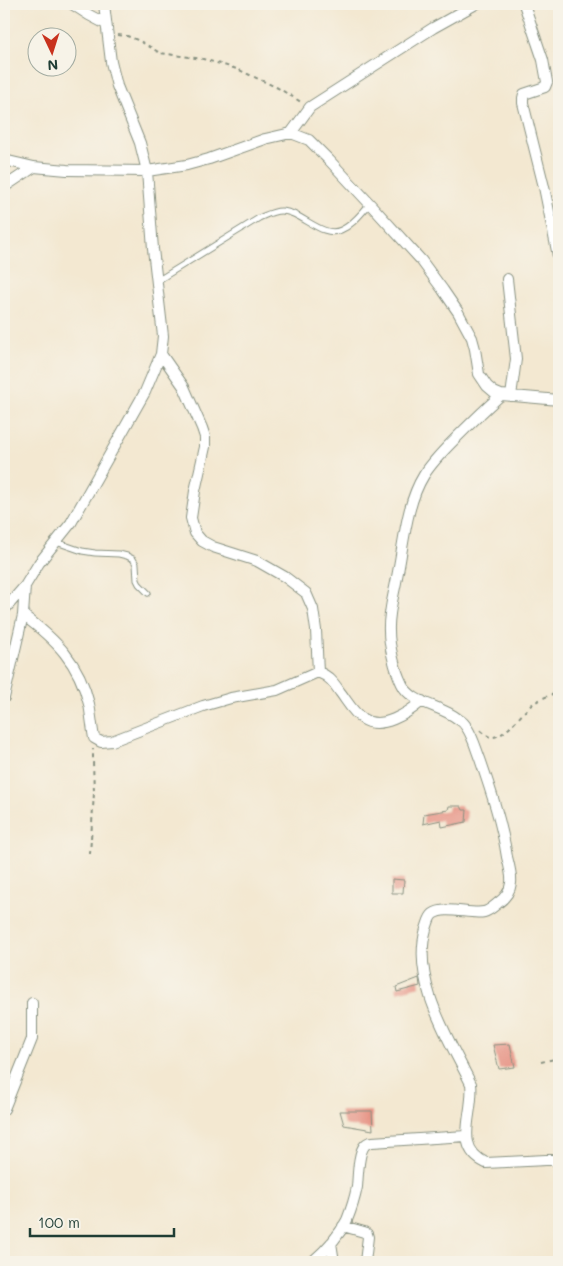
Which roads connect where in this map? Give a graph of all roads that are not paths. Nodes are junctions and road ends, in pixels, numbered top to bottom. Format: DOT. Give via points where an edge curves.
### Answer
graph roads {
  1 [pos="72,4"];
  2 [pos="104,4"];
  3 [pos="476,4"];
  4 [pos="524,4"];
  5 [pos="107,29"];
  6 [pos="291,133"];
  7 [pos="4,160"];
  8 [pos="34,167"];
  9 [pos="147,171"];
  10 [pos="4,187"];
  11 [pos="370,204"];
  12 [pos="559,261"];
  13 [pos="507,279"];
  14 [pos="157,280"];
  15 [pos="161,354"];
  16 [pos="506,395"];
  17 [pos="559,400"];
  18 [pos="56,542"];
  19 [pos="25,586"];
  20 [pos="148,594"];
  21 [pos="4,610"];
  22 [pos="23,615"];
  23 [pos="318,672"];
  24 [pos="4,698"];
  25 [pos="422,701"];
  26 [pos="32,1003"];
  27 [pos="4,1109"];
  28 [pos="466,1136"];
  29 [pos="559,1160"];
  30 [pos="343,1226"];
  31 [pos="330,1243"];
  32 [pos="312,1262"];
  33 [pos="334,1262"];
  34 [pos="365,1262"];
  1 -- 5 [label="street"];
  2 -- 5 [label="street"];
  3 -- 6 [label="street" via="310,107"];
  4 -- 12 [label="street" via="547,82 544,87 524,94 522,103"];
  5 -- 9 [label="street" via="117,86 140,143"];
  6 -- 9 [label="street" via="210,159"];
  6 -- 11 [label="street" via="308,140"];
  7 -- 8 [label="street"];
  8 -- 9 [label="street"];
  8 -- 10 [label="street"];
  9 -- 14 [label="street"];
  11 -- 14 [label="lane" via="350,225 334,232 327,232 295,214 272,212"];
  11 -- 16 [label="street" via="421,260 443,290 472,338 479,374 487,386"];
  13 -- 16 [label="street" via="516,359"];
  14 -- 15 [label="street" via="163,336"];
  15 -- 18 [label="street" via="145,392 90,491"];
  15 -- 23 [label="street" via="184,387 205,437 191,518 195,533 213,547 257,561 306,593 313,609"];
  16 -- 17 [label="street"];
  16 -- 25 [label="street" via="485,409 444,451 425,474 412,499 388,632 402,685 410,696"];
  18 -- 19 [label="street"];
  18 -- 20 [label="lane" via="96,554 133,558 137,580"];
  19 -- 21 [label="street"];
  19 -- 22 [label="street"];
  22 -- 23 [label="street" via="68,656 82,680 94,738 101,742 230,698 277,690"];
  22 -- 24 [label="street"];
  23 -- 25 [label="street" via="332,680 364,720 375,723 395,719"];
  25 -- 28 [label="street" via="445,710 466,726 497,813 511,883 506,897 486,912 447,910 433,914 424,938 422,956 433,1002 471,1084"];
  26 -- 27 [label="street" via="32,1039"];
  28 -- 29 [label="street" via="472,1153 486,1163"];
  28 -- 30 [label="street" via="365,1145"];
  30 -- 31 [label="street"];
  30 -- 34 [label="street" via="367,1234"];
  31 -- 32 [label="street"];
  31 -- 33 [label="street"];
}
